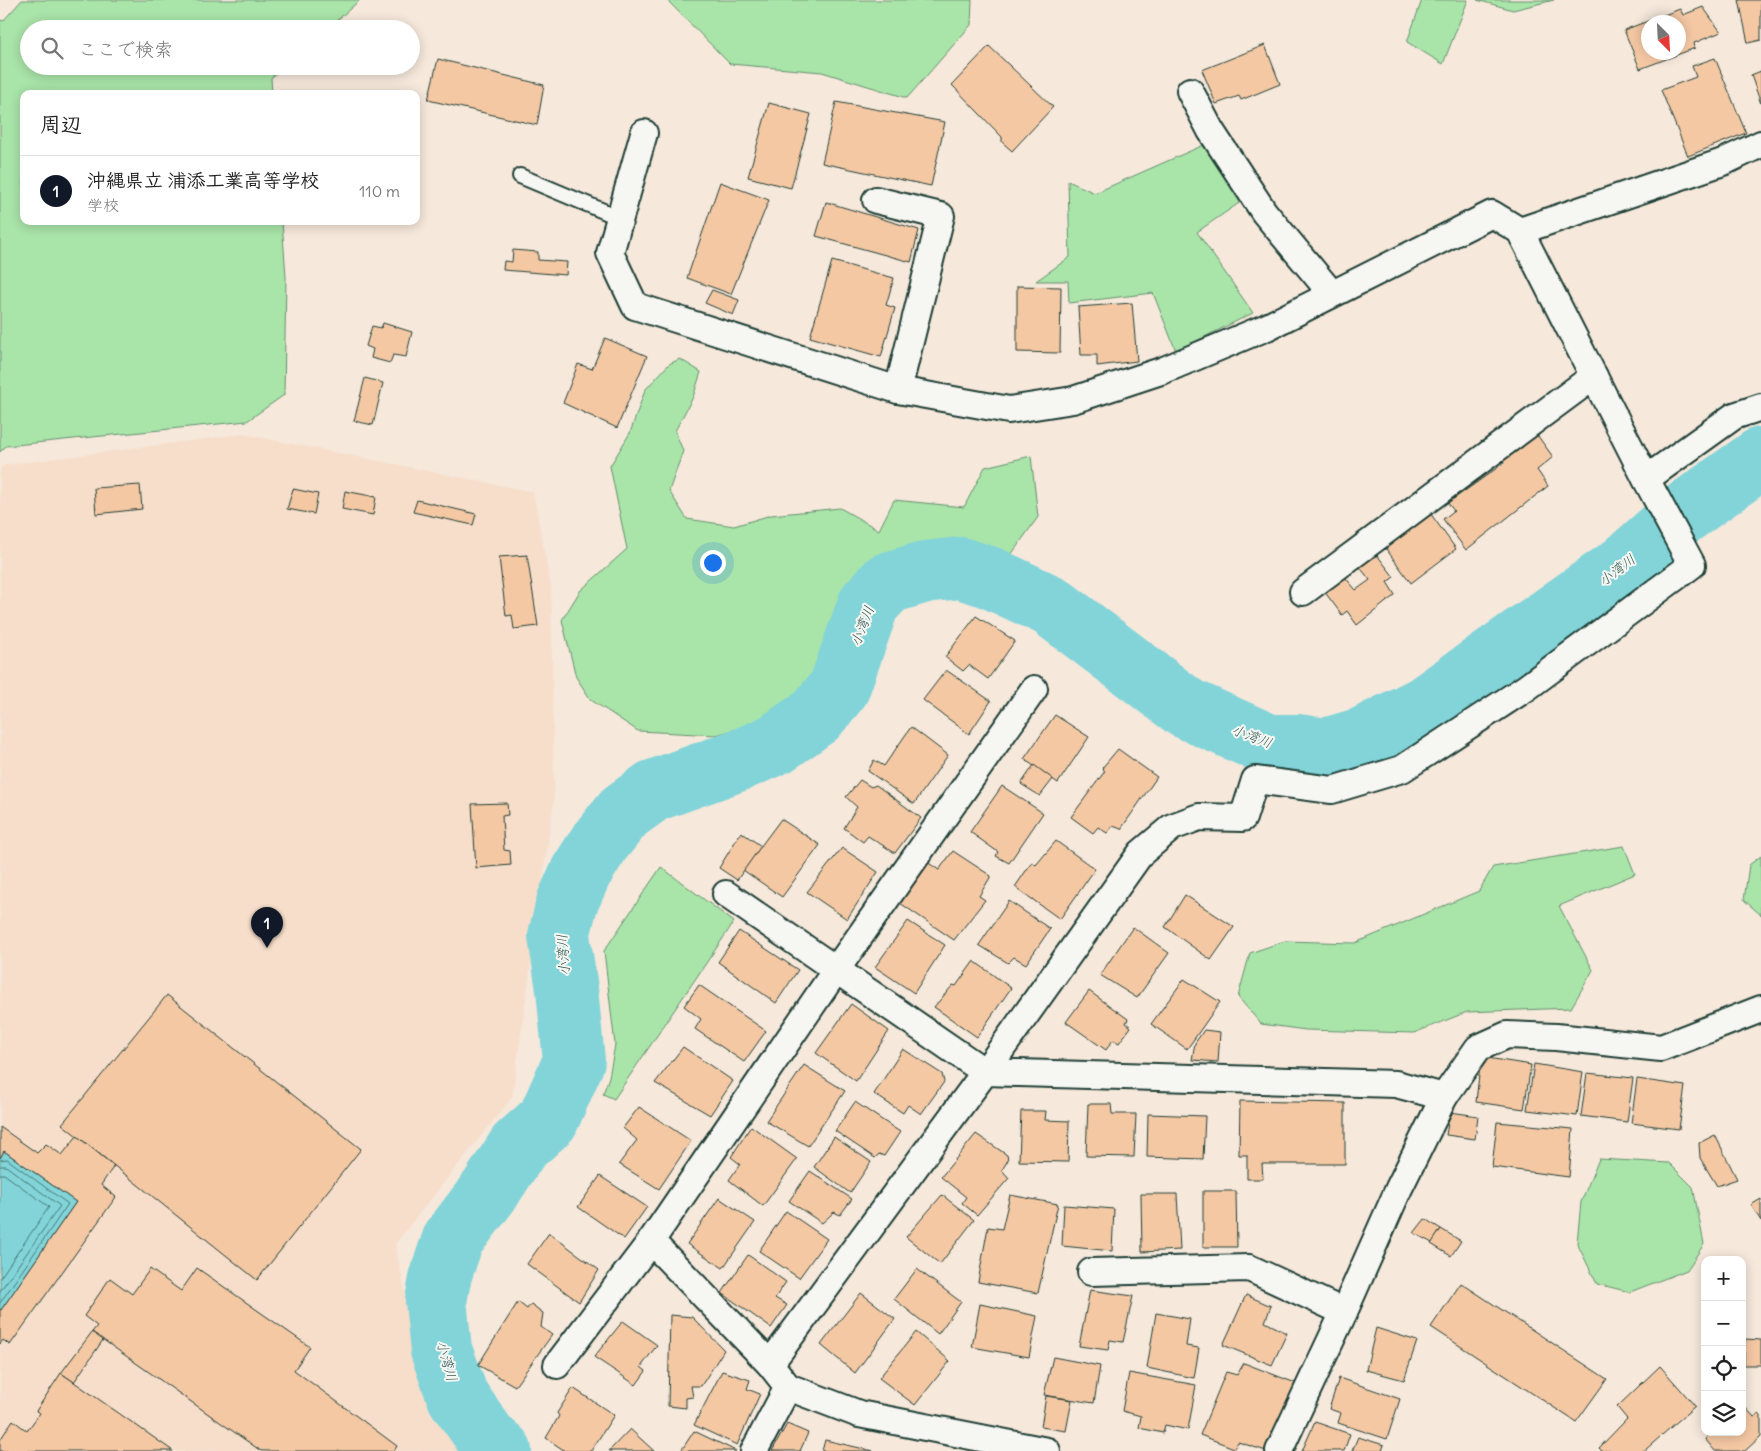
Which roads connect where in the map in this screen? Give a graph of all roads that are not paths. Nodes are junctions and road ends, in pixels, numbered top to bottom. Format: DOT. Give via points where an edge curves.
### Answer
graph roads {
  1 [pos="1190,91"];
  2 [pos="644,133"];
  3 [pos="1761,144"];
  4 [pos="520,176"];
  5 [pos="876,200"];
  6 [pos="620,218"];
  7 [pos="1520,231"];
  8 [pos="1332,294"];
  9 [pos="1594,376"];
  10 [pos="898,390"];
  11 [pos="1761,407"];
  12 [pos="1648,484"];
  13 [pos="1303,592"];
  14 [pos="1034,689"];
  15 [pos="726,894"];
  16 [pos="836,970"];
  17 [pos="1761,1009"];
  18 [pos="985,1072"];
  19 [pos="1444,1097"];
  20 [pos="651,1241"];
  21 [pos="1091,1272"];
  22 [pos="1344,1312"];
  23 [pos="770,1364"];
  24 [pos="557,1365"];
  25 [pos="788,1388"];
  26 [pos="1002,1447"];
  27 [pos="754,1451"];
  28 [pos="1047,1451"];
  29 [pos="1278,1451"];
  1 -- 8 [label="street" via="1211,131 1264,212"];
  2 -- 6 [label="street"];
  3 -- 7 [label="street" via="1723,162"];
  4 -- 6 [label="lane"];
  5 -- 10 [label="street" via="941,216"];
  6 -- 10 [label="street" via="610,253 635,306"];
  7 -- 8 [label="street" via="1492,214"];
  7 -- 9 [label="street"];
  8 -- 10 [label="street" via="1267,327 1164,370 1073,400 1008,410"];
  9 -- 12 [label="street"];
  9 -- 13 [label="street"];
  11 -- 12 [label="street" via="1734,416"];
  12 -- 18 [label="street" via="1692,565 1526,688 1402,769 1332,790 1255,780 1243,818 1199,817 1172,827 1141,853"];
  14 -- 16 [label="street"];
  15 -- 16 [label="street"];
  16 -- 18 [label="street"];
  16 -- 20 [label="street"];
  17 -- 19 [label="street" via="1661,1048 1507,1035 1478,1048"];
  18 -- 19 [label="street" via="1396,1084"];
  18 -- 23 [label="street"];
  19 -- 22 [label="street"];
  20 -- 23 [label="street"];
  20 -- 24 [label="street"];
  21 -- 22 [label="street" via="1249,1268"];
  22 -- 29 [label="street"];
  23 -- 25 [label="street"];
  25 -- 26 [label="street" via="859,1414"];
  25 -- 27 [label="street"];
  26 -- 28 [label="street"];
}
